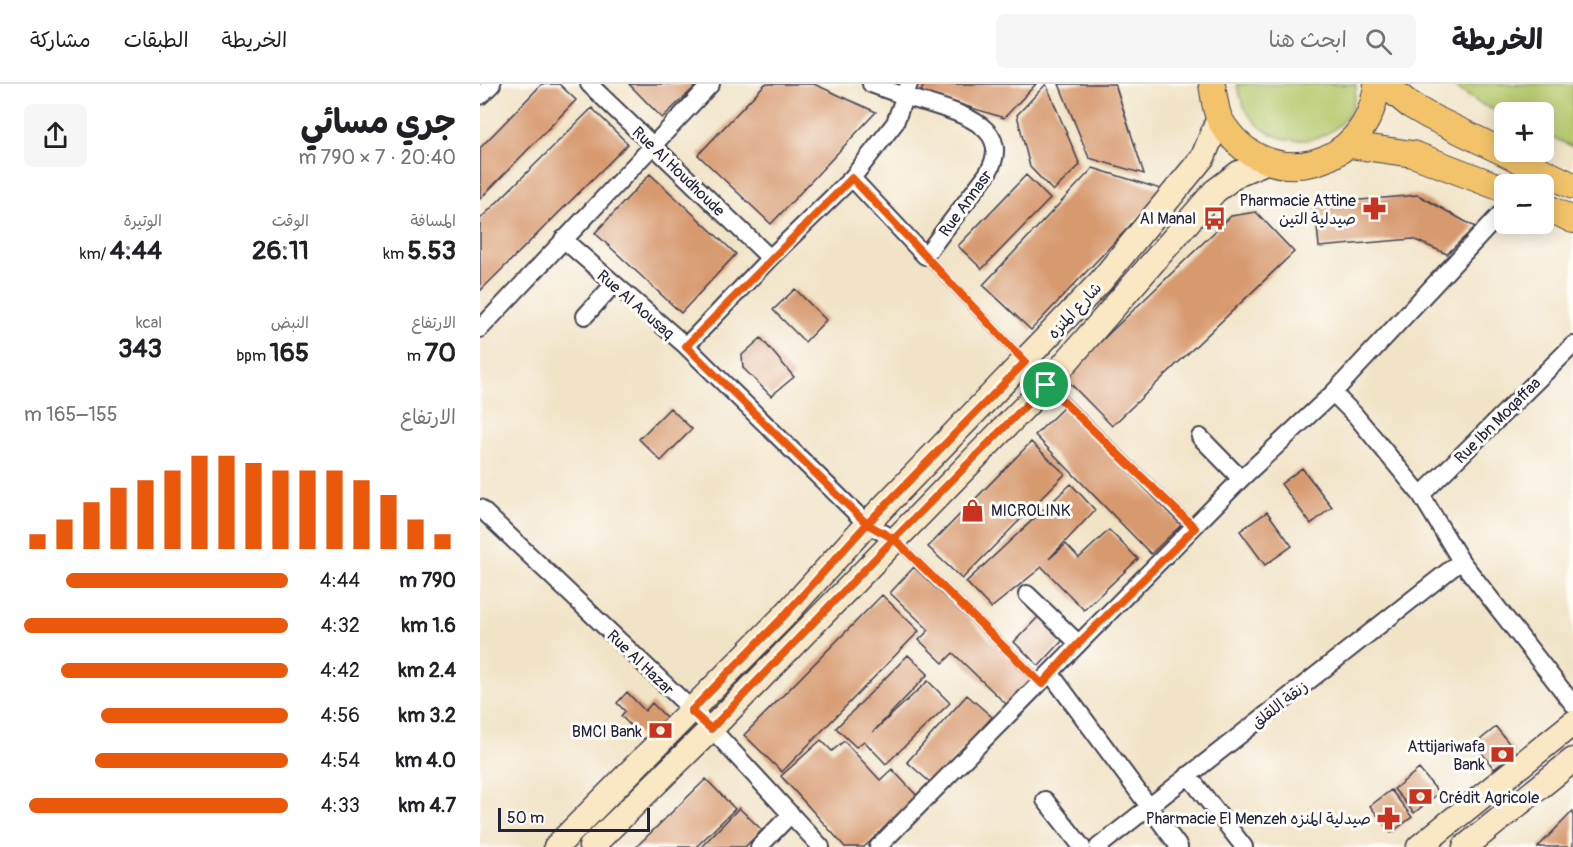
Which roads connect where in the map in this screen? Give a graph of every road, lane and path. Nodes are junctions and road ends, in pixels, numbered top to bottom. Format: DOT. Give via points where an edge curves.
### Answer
graph roads {
  1 [pos="492,84"];
  2 [pos="589,84"];
  3 [pos="711,84"];
  4 [pos="871,84"];
  5 [pos="1212,84"];
  6 [pos="1377,84"];
  7 [pos="1383,84"];
  8 [pos="907,90"];
  9 [pos="480,96"];
  10 [pos="1219,118"];
  11 [pos="651,145"];
  12 [pos="1349,145"];
  13 [pos="1268,161"];
  14 [pos="852,178"];
  15 [pos="1494,185"];
  16 [pos="1573,186"];
  17 [pos="1554,211"];
  18 [pos="1573,220"];
  19 [pos="1494,221"];
  20 [pos="563,239"];
  21 [pos="925,256"];
  22 [pos="770,258"];
  23 [pos="613,285"];
  24 [pos="585,316"];
  25 [pos="480,329"];
  26 [pos="1573,345"];
  27 [pos="686,346"];
  28 [pos="1025,362"];
  29 [pos="1046,385"];
  30 [pos="1333,393"];
  31 [pos="1200,437"];
  32 [pos="1241,479"];
  33 [pos="1421,495"];
  34 [pos="480,508"];
  35 [pos="867,524"];
  36 [pos="1195,528"];
  37 [pos="894,539"];
  38 [pos="1461,561"];
  39 [pos="1027,594"];
  40 [pos="1078,644"];
  41 [pos="1046,679"];
  42 [pos="1573,704"];
  43 [pos="691,711"];
  44 [pos="1573,723"];
  45 [pos="711,729"];
  46 [pos="1573,760"];
  47 [pos="1188,775"];
  48 [pos="1045,800"];
  49 [pos="1149,806"];
  50 [pos="791,814"];
  51 [pos="556,847"];
  52 [pos="591,847"];
  53 [pos="759,847"];
  54 [pos="821,847"];
  55 [pos="878,847"];
  56 [pos="1082,847"];
  57 [pos="1098,847"];
  58 [pos="1179,847"];
  59 [pos="1244,847"];
  60 [pos="1419,847"];
  61 [pos="1465,847"];
  1 -- 9 [label="street"];
  2 -- 11 [label="street, Rue Al Houdhoude"];
  3 -- 11 [label="street"];
  4 -- 8 [label="street, Rue Annasr"];
  5 -- 10 [label="main road"];
  6 -- 12 [label="main road" via="1375,104 1365,127"];
  7 -- 16 [label="main road" via="1429,116"];
  8 -- 14 [label="street" via="895,123"];
  8 -- 21 [label="street, Rue Annasr" via="974,119 988,133 996,149 987,174"];
  10 -- 13 [label="main road" via="1239,144"];
  10 -- 28 [label="street, شارع المنزه" via="1203,157 1101,281"];
  11 -- 20 [label="street"];
  11 -- 22 [label="street, Rue Al Houdhoude"];
  12 -- 13 [label="main road" via="1324,160 1296,166"];
  12 -- 15 [label="main road" via="1413,154"];
  13 -- 29 [label="street, شارع المنزه" via="1239,173 1215,190"];
  14 -- 21 [label="street"];
  14 -- 22 [label="street"];
  17 -- 18 [label="main road"];
  19 -- 30 [label="street"];
  20 -- 23 [label="street, Rue Al Aousaq"];
  20 -- 25 [label="street"];
  21 -- 28 [label="lane"];
  22 -- 27 [label="street"];
  23 -- 24 [label="street"];
  23 -- 27 [label="street, Rue Al Aousaq"];
  26 -- 33 [label="street, Rue Ibn Moqaffaa"];
  27 -- 35 [label="street, Rue Al Aousaq"];
  28 -- 35 [label="street, شارع المنزه"];
  29 -- 36 [label="lane"];
  29 -- 37 [label="street, شارع المنزه"];
  30 -- 32 [label="street"];
  30 -- 33 [label="street"];
  31 -- 32 [label="street"];
  32 -- 36 [label="street"];
  33 -- 38 [label="street"];
  34 -- 43 [label="street, Rue Al Hazar"];
  35 -- 37 [label="street, Rue Al Aousaq"];
  35 -- 43 [label="street, شارع المنزه"];
  36 -- 40 [label="street"];
  37 -- 41 [label="lane"];
  37 -- 45 [label="street, شارع المنزه"];
  38 -- 42 [label="street"];
  38 -- 47 [label="street, زنقة اللقلق"];
  39 -- 40 [label="street"];
  40 -- 41 [label="street"];
  41 -- 49 [label="street"];
  41 -- 55 [label="street"];
  43 -- 45 [label="street, Rue Al Hazar"];
  43 -- 51 [label="street, شارع المنزه"];
  44 -- 60 [label="street"];
  45 -- 50 [label="street, Rue Al Hazar"];
  45 -- 52 [label="street, شارع المنزه"];
  46 -- 61 [label="street"];
  47 -- 49 [label="street, زنقة اللقلق"];
  47 -- 59 [label="street"];
  48 -- 56 [label="street"];
  49 -- 57 [label="street, زنقة اللقلق"];
  49 -- 58 [label="street"];
  50 -- 53 [label="street"];
  50 -- 54 [label="street, Rue Al Hazar"];
}
